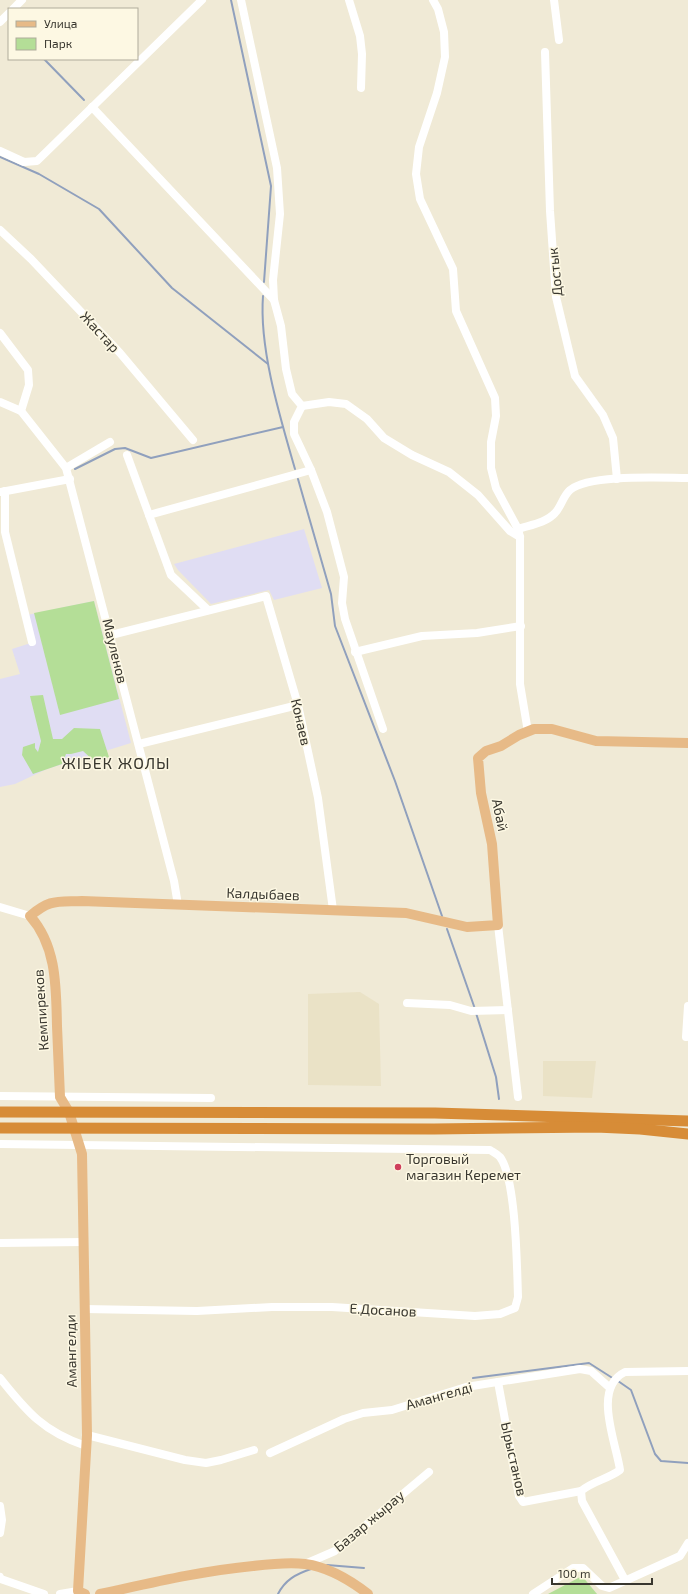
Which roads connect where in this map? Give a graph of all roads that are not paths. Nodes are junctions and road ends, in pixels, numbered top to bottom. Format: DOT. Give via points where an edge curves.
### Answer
graph roads {
  1 [pos="22,0"];
  2 [pos="202,0"];
  3 [pos="241,0"];
  4 [pos="349,0"];
  5 [pos="433,0"];
  6 [pos="554,0"];
  7 [pos="14,8"];
  8 [pos="8,13"];
  9 [pos="0,22"];
  10 [pos="559,40"];
  11 [pos="545,52"];
  12 [pos="361,88"];
  13 [pos="92,107"];
  14 [pos="0,151"];
  15 [pos="0,230"];
  16 [pos="274,300"];
  17 [pos="0,333"];
  18 [pos="0,402"];
  19 [pos="302,406"];
  20 [pos="20,411"];
  21 [pos="193,440"];
  22 [pos="110,442"];
  23 [pos="127,455"];
  24 [pos="66,468"];
  25 [pos="311,470"];
  26 [pos="688,478"];
  27 [pos="70,479"];
  28 [pos="617,479"];
  29 [pos="3,492"];
  30 [pos="149,515"];
  31 [pos="519,533"];
  32 [pos="208,610"];
  33 [pos="521,626"];
  34 [pos="111,635"];
  35 [pos="32,642"];
  36 [pos="355,652"];
  37 [pos="298,705"];
  38 [pos="383,729"];
  39 [pos="528,732"];
  40 [pos="688,743"];
  41 [pos="139,744"];
  42 [pos="178,905"];
  43 [pos="0,907"];
  44 [pos="333,910"];
  45 [pos="30,916"];
  46 [pos="498,925"];
  47 [pos="407,1004"];
  48 [pos="688,1006"];
  49 [pos="508,1010"];
  50 [pos="686,1037"];
  51 [pos="0,1096"];
  52 [pos="60,1097"];
  53 [pos="518,1097"];
  54 [pos="211,1098"];
  55 [pos="0,1112"];
  56 [pos="69,1112"];
  57 [pos="435,1113"];
  58 [pos="688,1121"];
  59 [pos="550,1122"];
  60 [pos="0,1128"];
  61 [pos="74,1128"];
  62 [pos="434,1129"];
  63 [pos="688,1134"];
  64 [pos="0,1144"];
  65 [pos="80,1144"];
  66 [pos="84,1242"];
  67 [pos="0,1243"];
  68 [pos="84,1309"];
  69 [pos="688,1371"];
  70 [pos="0,1378"];
  71 [pos="498,1382"];
  72 [pos="610,1388"];
  73 [pos="87,1435"];
  74 [pos="86,1446"];
  75 [pos="254,1450"];
  76 [pos="270,1453"];
  77 [pos="429,1472"];
  78 [pos="581,1491"];
  79 [pos="0,1506"];
  80 [pos="0,1533"];
  81 [pos="688,1543"];
  82 [pos="305,1564"];
  83 [pos="0,1576"];
  84 [pos="625,1580"];
  85 [pos="82,1593"];
  86 [pos="44,1594"];
  87 [pos="60,1594"];
  88 [pos="100,1594"];
  89 [pos="368,1594"];
  90 [pos="533,1594"];
  1 -- 7 [label="street"];
  2 -- 13 [label="street"];
  3 -- 16 [label="street" via="278,168 280,214 273,280"];
  4 -- 12 [label="street" via="360,36"];
  5 -- 31 [label="street" via="444,32 445,57 437,93 419,147 416,174 419,193 453,269 456,311 495,398 496,416 491,442 491,468 496,488"];
  6 -- 10 [label="street"];
  8 -- 9 [label="street"];
  11 -- 28 [label="street, Достык" via="550,212 556,297 575,376 603,416 613,438"];
  13 -- 14 [label="street" via="37,161 24,162"];
  13 -- 16 [label="street"];
  15 -- 21 [label="street, Жастар" via="120,353"];
  16 -- 19 [label="street" via="292,394"];
  17 -- 20 [label="street" via="28,370 29,385"];
  18 -- 20 [label="street"];
  19 -- 25 [label="street" via="294,422 294,434"];
  19 -- 31 [label="street" via="329,402 346,404 367,419 384,438 412,455 449,472 478,495 510,531"];
  20 -- 24 [label="street, Мауленов"];
  22 -- 24 [label="street"];
  23 -- 30 [label="street"];
  24 -- 27 [label="street, Мауленов"];
  25 -- 30 [label="street"];
  25 -- 36 [label="street" via="327,512 344,577 342,603"];
  26 -- 28 [label="street"];
  27 -- 29 [label="street"];
  27 -- 34 [label="street, Мауленов"];
  28 -- 31 [label="street" via="583,483 569,490 555,513"];
  29 -- 35 [label="street" via="5,532"];
  30 -- 32 [label="street" via="171,575"];
  31 -- 33 [label="street"];
  32 -- 34 [label="street, Конаев"];
  32 -- 37 [label="street, Конаев" via="266,596"];
  33 -- 36 [label="street" via="477,633 422,636"];
  33 -- 39 [label="street" via="520,684"];
  34 -- 41 [label="street, Мауленов"];
  36 -- 38 [label="street"];
  37 -- 41 [label="street"];
  37 -- 44 [label="street, Конаев" via="318,798"];
  39 -- 40 [label="main road, Абай" via="552,728 596,741"];
  39 -- 46 [label="main road, Абай" via="501,746 486,750 478,758 481,793 492,844"];
  41 -- 42 [label="street, Мауленов"];
  42 -- 44 [label="main road, Калдыбаев"];
  42 -- 45 [label="main road, Калдыбаев" via="55,902 42,905"];
  43 -- 45 [label="street"];
  44 -- 46 [label="main road, Калдыбаев" via="420,915 467,927"];
  45 -- 52 [label="main road, Кемпиреков" via="44,937 52,961 56,986"];
  46 -- 49 [label="street, Абай"];
  47 -- 49 [label="street" via="450,1005 471,1010"];
  48 -- 50 [label="street"];
  49 -- 53 [label="street, Абай"];
  51 -- 52 [label="street"];
  52 -- 54 [label="street"];
  52 -- 56 [label="main road, Кемпиреков"];
  55 -- 56 [label="highway"];
  56 -- 57 [label="highway"];
  56 -- 61 [label="main road, Амангелди"];
  57 -- 59 [label="highway"];
  57 -- 62 [label="highway"];
  58 -- 59 [label="highway"];
  59 -- 62 [label="highway"];
  59 -- 63 [label="highway"];
  60 -- 61 [label="highway"];
  61 -- 62 [label="highway"];
  61 -- 65 [label="main road, Амангелди"];
  64 -- 65 [label="street"];
  65 -- 66 [label="main road, Амангелди"];
  65 -- 68 [label="street, Е.Досанов" via="490,1150 500,1157 508,1176 513,1211 518,1297 515,1308 500,1314 475,1316 332,1307 197,1311"];
  66 -- 67 [label="street"];
  66 -- 68 [label="main road, Амангелди"];
  68 -- 73 [label="main road, Амангелди"];
  69 -- 72 [label="street" via="625,1372 618,1376"];
  70 -- 74 [label="street" via="21,1404 46,1428"];
  71 -- 72 [label="street, Амангелді" via="580,1369 591,1371"];
  71 -- 76 [label="street, Амангелді" via="466,1387 392,1410 364,1413 344,1419"];
  71 -- 78 [label="street, Ырыстанов" via="519,1496 523,1502"];
  72 -- 78 [label="street, Ырыстанов" via="607,1406 620,1470 614,1475 589,1484"];
  73 -- 74 [label="main road, Амангелди"];
  73 -- 75 [label="street" via="185,1460 206,1462"];
  74 -- 85 [label="main road, Амангелди"];
  77 -- 82 [label="street, Базар жырау" via="335,1551"];
  78 -- 84 [label="street" via="582,1501"];
  79 -- 80 [label="street"];
  81 -- 84 [label="street" via="680,1556"];
  82 -- 88 [label="main road" via="230,1568 174,1577"];
  82 -- 89 [label="main road" via="331,1572"];
  83 -- 86 [label="street" via="1,1579"];
  84 -- 90 [label="street" via="609,1588 602,1586 582,1568 573,1568"];
  85 -- 87 [label="street"];
}
